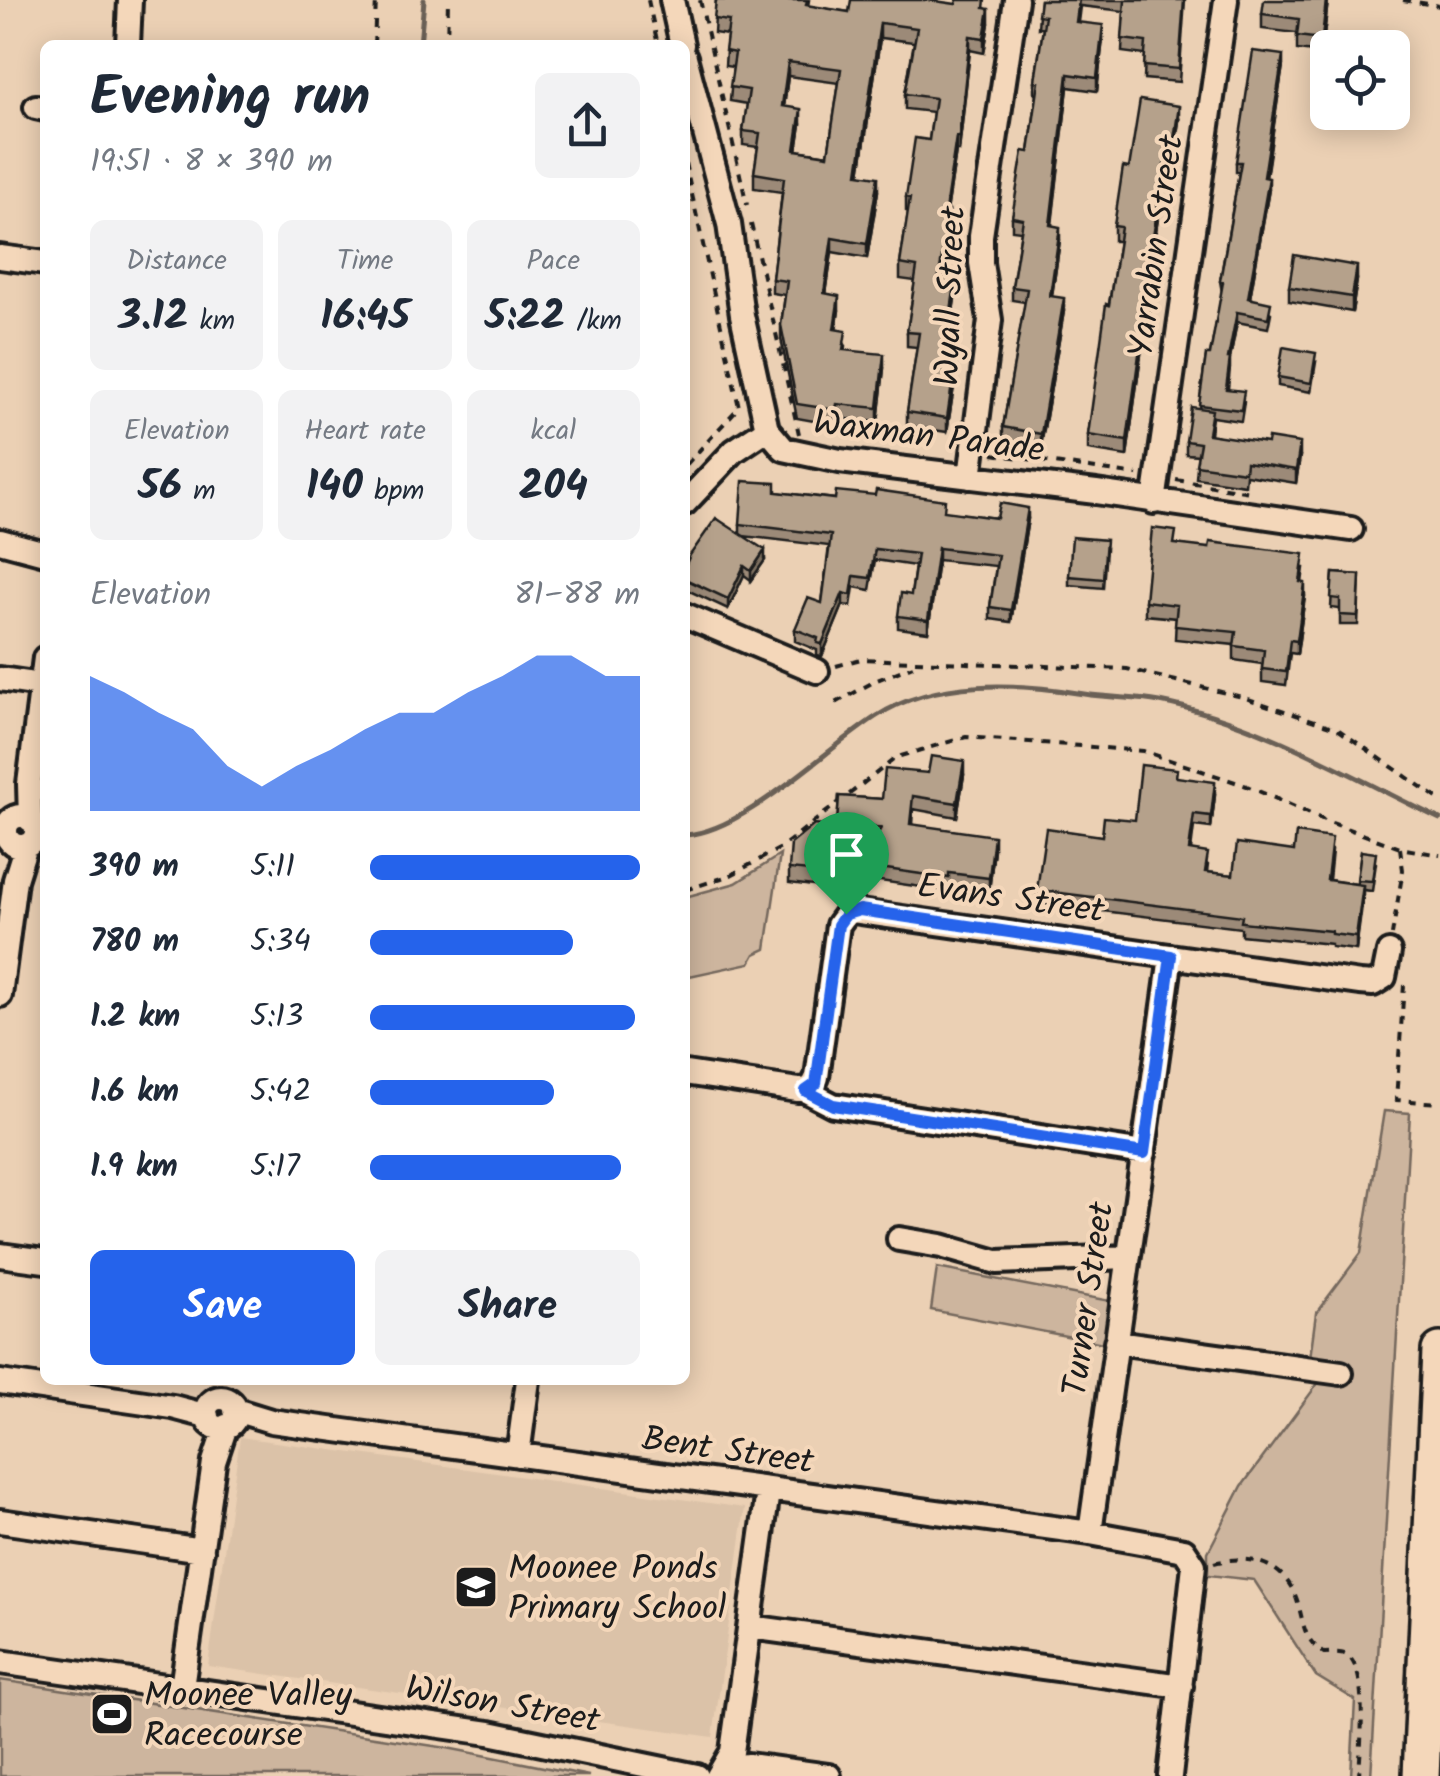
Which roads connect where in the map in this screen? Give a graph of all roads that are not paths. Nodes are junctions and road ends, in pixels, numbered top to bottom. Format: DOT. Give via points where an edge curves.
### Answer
graph roads {
  1 [pos="672,0"];
  2 [pos="1016,0"];
  3 [pos="1226,0"];
  4 [pos="133,6"];
  5 [pos="129,40"];
  6 [pos="681,40"];
  7 [pos="690,76"];
  8 [pos="0,257"];
  9 [pos="40,263"];
  10 [pos="767,429"];
  11 [pos="970,477"];
  12 [pos="690,498"];
  13 [pos="1154,502"];
  14 [pos="1351,530"];
  15 [pos="40,540"];
  16 [pos="5,541"];
  17 [pos="40,551"];
  18 [pos="690,617"];
  19 [pos="817,671"];
  20 [pos="0,679"];
  21 [pos="40,684"];
  22 [pos="40,692"];
  23 [pos="22,831"];
  24 [pos="3,949"];
  25 [pos="1398,951"];
  26 [pos="1171,956"];
  27 [pos="0,995"];
  28 [pos="690,1074"];
  29 [pos="806,1091"];
  30 [pos="1144,1153"];
  31 [pos="900,1240"];
  32 [pos="0,1255"];
  33 [pos="1128,1257"];
  34 [pos="40,1260"];
  35 [pos="1116,1342"];
  36 [pos="1440,1351"];
  37 [pos="1342,1373"];
  38 [pos="0,1382"];
  39 [pos="527,1385"];
  40 [pos="222,1406"];
  41 [pos="518,1455"];
  42 [pos="768,1491"];
  43 [pos="0,1521"];
  44 [pos="1090,1533"];
  45 [pos="202,1550"];
  46 [pos="750,1627"];
  47 [pos="0,1662"];
  48 [pos="1181,1686"];
  49 [pos="182,1688"];
  50 [pos="720,1772"];
  51 [pos="697,1776"];
  52 [pos="829,1776"];
  53 [pos="1170,1776"];
  54 [pos="1421,1776"];
  1 -- 6 [label="street"];
  2 -- 11 [label="street, Wyall Street" via="981,236 990,320"];
  3 -- 13 [label="street, Yarrabin Street"];
  4 -- 5 [label="street"];
  7 -- 10 [label="street, Waxman Parade" via="729,224"];
  8 -- 9 [label="street"];
  10 -- 11 [label="street, Waxman Parade" via="776,444 798,454"];
  10 -- 12 [label="street" via="734,451"];
  11 -- 13 [label="street, Waxman Parade"];
  13 -- 14 [label="street, Waxman Parade"];
  15 -- 16 [label="street"];
  16 -- 17 [label="street"];
  18 -- 19 [label="street"];
  20 -- 21 [label="street"];
  22 -- 23 [label="street"];
  23 -- 24 [label="street"];
  24 -- 27 [label="street"];
  25 -- 26 [label="street, Evans Street" via="1373,984"];
  26 -- 29 [label="street, Evans Street" via="853,911 838,925 816,1084"];
  26 -- 30 [label="street, Turner Street"];
  28 -- 29 [label="street"];
  29 -- 30 [label="street" via="833,1105"];
  30 -- 33 [label="street, Turner Street"];
  31 -- 33 [label="street" via="997,1262"];
  32 -- 34 [label="street"];
  33 -- 35 [label="street, Turner Street"];
  35 -- 37 [label="street"];
  35 -- 44 [label="street, Turner Street"];
  36 -- 54 [label="highway"];
  38 -- 40 [label="street, Bent Street" via="172,1406"];
  39 -- 41 [label="street"];
  40 -- 41 [label="street, Bent Street" via="271,1420"];
  40 -- 45 [label="street"];
  41 -- 42 [label="street, Bent Street"];
  42 -- 44 [label="street, Bent Street"];
  42 -- 46 [label="street"];
  43 -- 45 [label="street"];
  44 -- 48 [label="street, Bent Street" via="1189,1554 1194,1565"];
  45 -- 49 [label="street"];
  46 -- 48 [label="street"];
  46 -- 50 [label="street" via="732,1752"];
  47 -- 49 [label="street, Wilson Street"];
  48 -- 53 [label="street"];
  49 -- 51 [label="street, Wilson Street" via="489,1733"];
  50 -- 52 [label="street" via="748,1765"];
}
